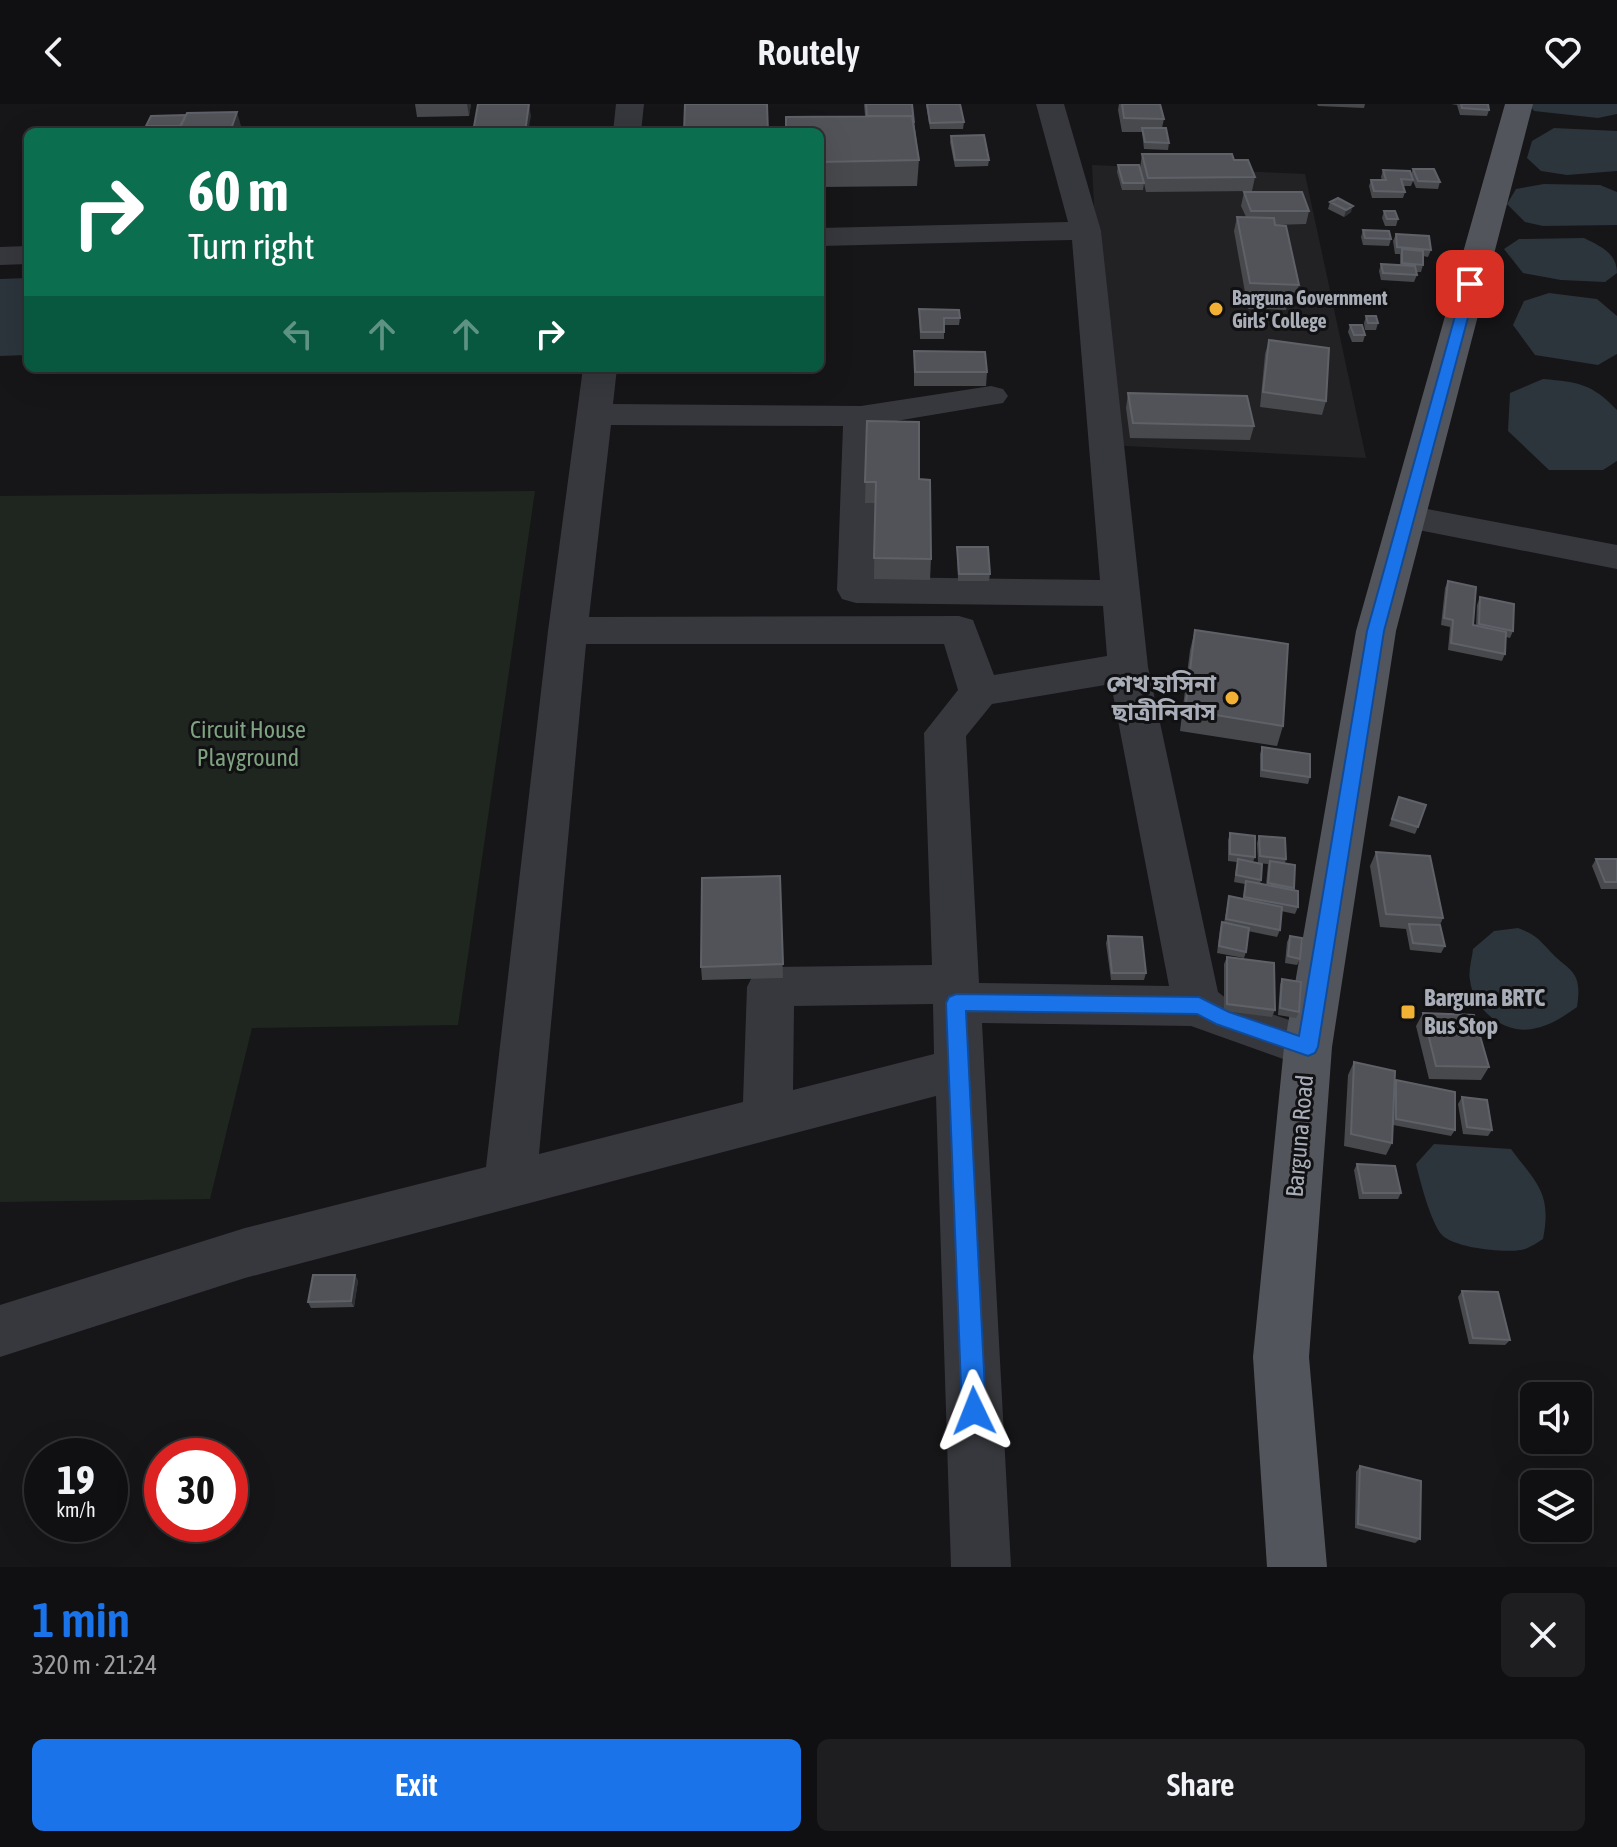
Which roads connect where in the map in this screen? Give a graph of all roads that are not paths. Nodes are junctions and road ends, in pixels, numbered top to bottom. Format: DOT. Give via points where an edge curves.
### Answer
graph roads {
  1 [pos="630,104"];
  2 [pos="1050,104"];
  3 [pos="1519,104"];
  4 [pos="627,128"];
  5 [pos="1086,231"];
  6 [pos="824,237"];
  7 [pos="24,255"];
  8 [pos="0,256"];
  9 [pos="599,372"];
  10 [pos="991,396"];
  11 [pos="594,414"];
  12 [pos="861,416"];
  13 [pos="1406,517"];
  14 [pos="1617,557"];
  15 [pos="1121,593"];
  16 [pos="568,631"];
  17 [pos="1128,667"];
  18 [pos="979,692"];
  19 [pos="956,993"];
  20 [pos="1199,1006"];
  21 [pos="1308,1047"];
  22 [pos="959,1069"];
  23 [pos="768,1118"];
  24 [pos="510,1185"];
  25 [pos="0,1331"];
  26 [pos="981,1567"];
  27 [pos="1297,1567"];
  1 -- 4 [label="street"];
  2 -- 5 [label="street"];
  3 -- 13 [label="main road, Barguna Road"];
  5 -- 6 [label="street"];
  5 -- 15 [label="street"];
  7 -- 8 [label="street"];
  9 -- 11 [label="street"];
  10 -- 12 [label="street"];
  11 -- 12 [label="street"];
  11 -- 16 [label="street"];
  12 -- 15 [label="street" via="856,590"];
  13 -- 14 [label="street"];
  13 -- 21 [label="main road, Barguna Road" via="1376,631"];
  15 -- 17 [label="street"];
  16 -- 18 [label="street" via="959,630"];
  16 -- 24 [label="street"];
  17 -- 18 [label="street"];
  17 -- 20 [label="street"];
  18 -- 19 [label="street" via="945,733"];
  19 -- 20 [label="street"];
  19 -- 22 [label="street"];
  19 -- 23 [label="street" via="771,987"];
  20 -- 21 [label="street"];
  21 -- 27 [label="main road, Barguna Road" via="1281,1357"];
  22 -- 23 [label="street"];
  22 -- 26 [label="street"];
  23 -- 24 [label="street"];
  24 -- 25 [label="street" via="245,1253"];
}
